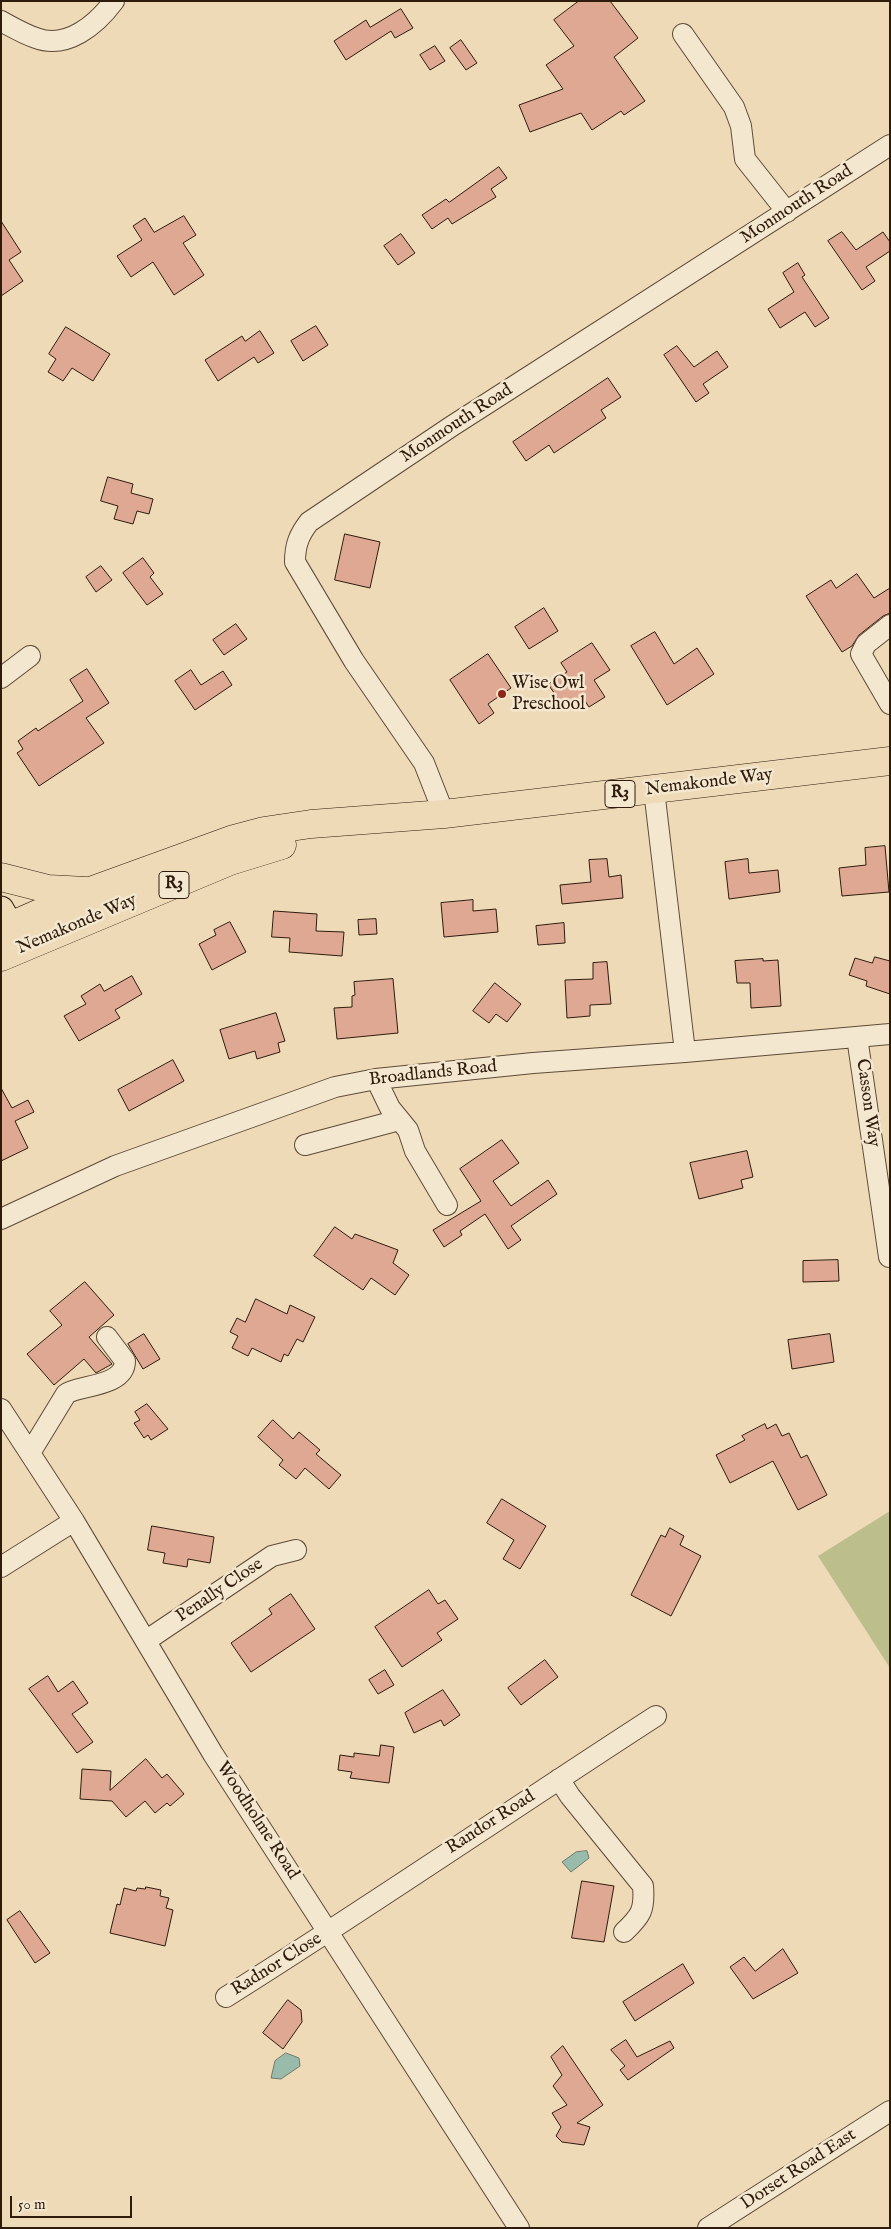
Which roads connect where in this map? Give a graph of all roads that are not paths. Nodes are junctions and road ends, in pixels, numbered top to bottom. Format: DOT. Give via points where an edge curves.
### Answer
graph roads {
  1 [pos="114,1"];
  2 [pos="1,21"];
  3 [pos="683,34"];
  4 [pos="890,145"];
  5 [pos="787,212"];
  6 [pos="890,625"];
  7 [pos="30,656"];
  8 [pos="1,678"];
  9 [pos="886,690"];
  10 [pos="890,761"];
  11 [pos="654,790"];
  12 [pos="444,814"];
  13 [pos="350,822"];
  14 [pos="1,877"];
  15 [pos="88,892"];
  16 [pos="7,934"];
  17 [pos="890,1034"];
  18 [pos="857,1037"];
  19 [pos="684,1052"];
  20 [pos="376,1079"];
  21 [pos="400,1120"];
  22 [pos="305,1145"];
  23 [pos="447,1205"];
  24 [pos="1,1219"];
  25 [pos="889,1257"];
  26 [pos="107,1337"];
  27 [pos="1,1409"];
  28 [pos="30,1453"];
  29 [pos="74,1521"];
  30 [pos="296,1550"];
  31 [pos="1,1567"];
  32 [pos="147,1640"];
  33 [pos="656,1716"];
  34 [pos="559,1779"];
  35 [pos="328,1932"];
  36 [pos="624,1932"];
  37 [pos="226,1997"];
  38 [pos="890,2111"];
  39 [pos="519,2228"];
  40 [pos="708,2228"];
  1 -- 2 [label="street" via="103,17 72,37 37,39"];
  3 -- 5 [label="street" via="734,107 741,126 745,158"];
  4 -- 5 [label="street, Monmouth Road"];
  5 -- 12 [label="street, Monmouth Road" via="452,426 309,522 301,533 296,543 295,562 354,661 424,763"];
  6 -- 9 [label="street" via="866,644 861,654"];
  7 -- 8 [label="street"];
  10 -- 11 [label="highway, Nemakonde Way / R3"];
  11 -- 12 [label="highway, Nemakonde Way / R3"];
  11 -- 19 [label="street"];
  12 -- 13 [label="highway, Nemakonde Way / R3"];
  13 -- 15 [label="highway, Nemakonde Way / R3" via="291,826 248,835"];
  13 -- 16 [label="highway, Nemakonde Way / R3"];
  14 -- 15 [label="highway" via="48,889"];
  15 -- 16 [label="highway, Nemakonde Way / R3"];
  17 -- 18 [label="street, Broadlands Road"];
  18 -- 19 [label="street, Broadlands Road"];
  18 -- 25 [label="street, Casson Way"];
  19 -- 20 [label="street, Broadlands Road"];
  20 -- 21 [label="street" via="390,1108"];
  20 -- 24 [label="street, Broadlands Road" via="335,1087 115,1166"];
  21 -- 22 [label="street"];
  21 -- 23 [label="street"];
  26 -- 28 [label="street" via="125,1361 123,1370 101,1384 66,1394"];
  27 -- 28 [label="street, Woodholme Road"];
  28 -- 29 [label="street, Woodholme Road"];
  29 -- 31 [label="street"];
  29 -- 32 [label="street, Woodholme Road"];
  30 -- 32 [label="street, Penally Close" via="272,1556"];
  32 -- 35 [label="street, Woodholme Road" via="214,1754"];
  33 -- 34 [label="street, Randor Road"];
  34 -- 35 [label="street, Randor Road"];
  34 -- 36 [label="street" via="643,1886 644,1903 638,1918"];
  35 -- 37 [label="street, Radnor Close"];
  35 -- 39 [label="street, Woodholme Road"];
  38 -- 40 [label="street, Dorset Road East"];
}
